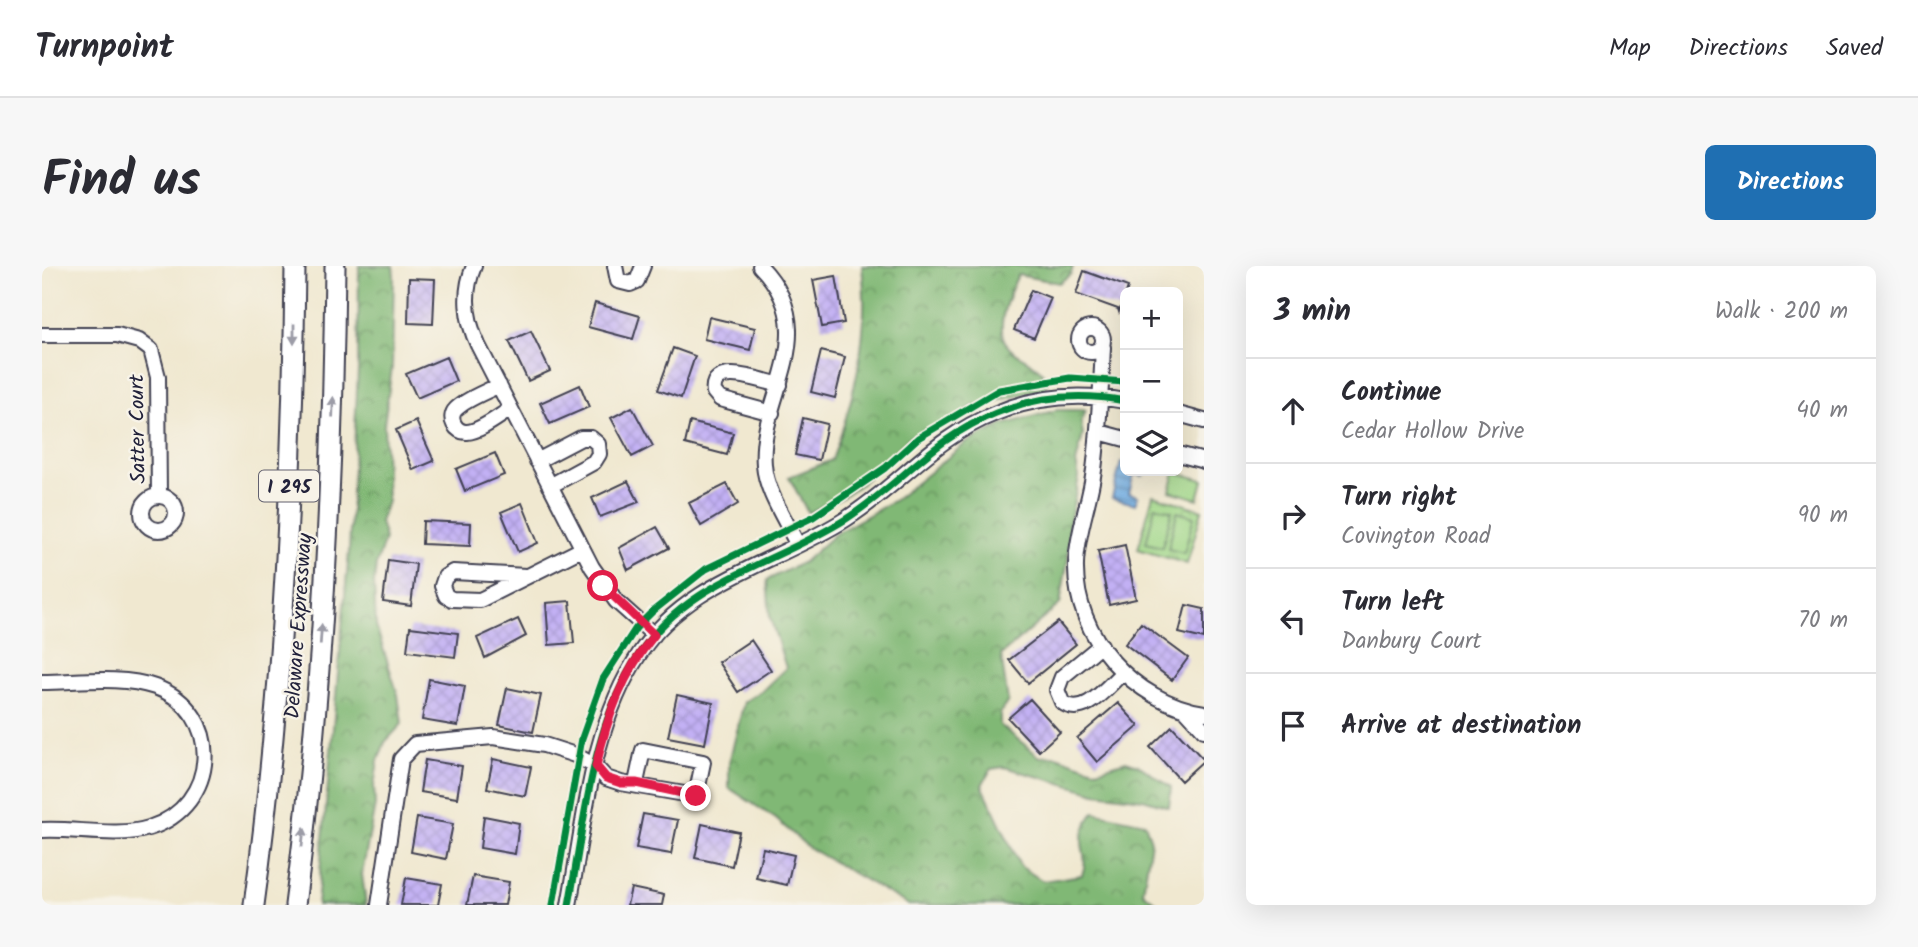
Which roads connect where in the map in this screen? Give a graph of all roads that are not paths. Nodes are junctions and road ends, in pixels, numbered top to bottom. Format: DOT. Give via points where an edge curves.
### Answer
graph roads {
  1 [pos="295,266"];
  2 [pos="335,266"];
  3 [pos="474,266"];
  4 [pos="615,266"];
  5 [pos="643,266"];
  6 [pos="760,266"];
  7 [pos="42,335"];
  8 [pos="1102,348"];
  9 [pos="499,384"];
  10 [pos="780,385"];
  11 [pos="1100,397"];
  12 [pos="1120,400"];
  13 [pos="511,409"];
  14 [pos="772,413"];
  15 [pos="1183,415"];
  16 [pos="1204,421"];
  17 [pos="1099,432"];
  18 [pos="1120,438"];
  19 [pos="1183,455"];
  20 [pos="537,461"];
  21 [pos="1204,461"];
  22 [pos="550,486"];
  23 [pos="159,496"];
  24 [pos="797,544"];
  25 [pos="582,549"];
  26 [pos="526,576"];
  27 [pos="654,635"];
  28 [pos="1101,645"];
  29 [pos="1122,673"];
  30 [pos="45,678"];
  31 [pos="1185,709"];
  32 [pos="1204,713"];
  33 [pos="1204,730"];
  34 [pos="596,766"];
  35 [pos="636,783"];
  36 [pos="42,830"];
  37 [pos="254,905"];
  38 [pos="295,905"];
  39 [pos="379,905"];
  40 [pos="569,905"];
  1 -- 37 [label="highway, Delaware Expressway / I 295, one-way" via="280,646"];
  38 -- 2 [label="highway, Delaware Expressway / I 295, one-way" via="324,587"];
  3 -- 9 [label="street" via="467,294 469,318"];
  4 -- 5 [label="street" via="618,281 630,284 637,281"];
  6 -- 10 [label="street" via="780,295 787,317 788,348"];
  7 -- 23 [label="street, Satter Court" via="117,335 151,349 158,377"];
  8 -- 11 [label="street"];
  9 -- 13 [label="street"];
  9 -- 13 [label="street" via="455,410 455,426 471,432"];
  10 -- 14 [label="street"];
  10 -- 14 [label="street" via="727,374 713,383 720,399"];
  11 -- 12 [label="street"];
  11 -- 17 [label="street"];
  11 -- 24 [label="street" via="1036,401 976,421 934,446 873,501"];
  13 -- 20 [label="street"];
  14 -- 24 [label="street" via="764,447 765,473"];
  15 -- 16 [label="street"];
  17 -- 18 [label="street"];
  17 -- 28 [label="street" via="1076,565 1080,600"];
  19 -- 21 [label="street"];
  20 -- 22 [label="street"];
  20 -- 22 [label="street" via="581,438 598,444 594,462"];
  22 -- 25 [label="street"];
  24 -- 27 [label="street" via="696,597"];
  25 -- 26 [label="street"];
  25 -- 27 [label="street" via="603,586"];
  26 -- 26 [label="street" via="453,572 442,586 452,599 480,600"];
  27 -- 34 [label="street" via="615,698"];
  28 -- 29 [label="street"];
  28 -- 29 [label="street" via="1062,677 1057,690 1062,702 1073,708 1084,706"];
  29 -- 31 [label="street" via="1154,696"];
  30 -- 36 [label="street" via="146,685 167,693 193,718 206,762 186,806 158,825 126,831"];
  31 -- 32 [label="street"];
  31 -- 33 [label="street"];
  34 -- 35 [label="street" via="606,778"];
  34 -- 39 [label="street" via="544,745 493,737 415,744 401,759"];
  34 -- 40 [label="street"];
  35 -- 35 [label="street" via="696,796 703,762 643,750"];
}
